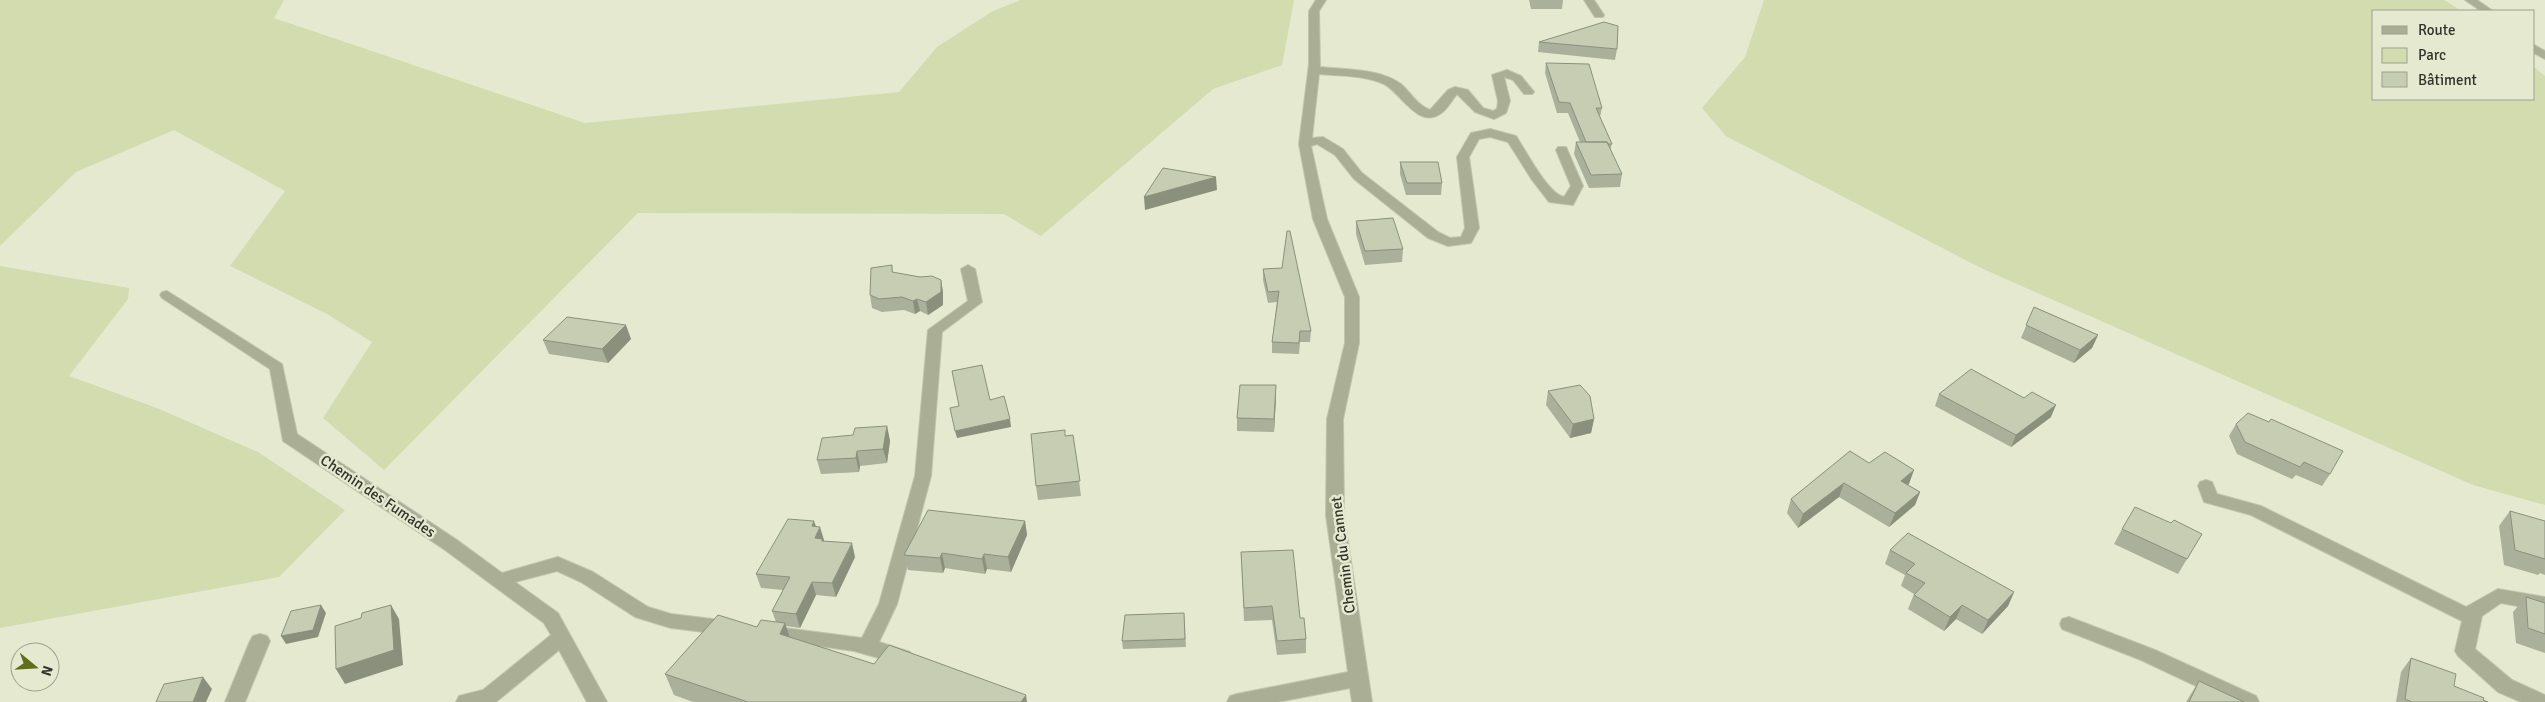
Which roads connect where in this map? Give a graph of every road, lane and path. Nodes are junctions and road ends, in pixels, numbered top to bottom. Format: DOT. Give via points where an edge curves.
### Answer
graph roads {
  1 [pos="1320,0"];
  2 [pos="1589,0"];
  3 [pos="2470,0"];
  4 [pos="2486,10"];
  5 [pos="1599,15"];
  6 [pos="1314,70"];
  7 [pos="1528,92"];
  8 [pos="1305,144"];
  9 [pos="1562,150"];
  10 [pos="968,269"];
  11 [pos="167,296"];
  12 [pos="2206,486"];
  13 [pos="499,580"];
  14 [pos="2545,604"];
  15 [pos="2472,618"];
  16 [pos="2069,624"];
  17 [pos="562,636"];
  18 [pos="260,642"];
  19 [pos="867,646"];
  20 [pos="918,663"];
  21 [pos="1358,678"];
  22 [pos="595,701"];
  23 [pos="235,702"];
  24 [pos="466,702"];
  25 [pos="1237,702"];
  26 [pos="1362,702"];
  27 [pos="2249,702"];
  28 [pos="2540,702"];
  1 -- 6 [label="street, Chemin du Cannet" via="1314,11"];
  2 -- 5 [label="street"];
  3 -- 4 [label="street"];
  6 -- 7 [label="street" via="1388,82 1419,109 1430,114 1438,111 1455,90 1464,92 1480,110 1494,115 1502,111 1504,101 1498,75 1507,73 1517,78"];
  6 -- 8 [label="street, Chemin du Cannet"];
  8 -- 9 [label="street" via="1319,140 1339,152 1358,176 1433,235 1448,242 1466,240 1472,228 1463,157 1475,136 1490,133 1512,139 1554,199 1568,202 1577,186"];
  8 -- 21 [label="street, Chemin du Cannet" via="1320,219 1352,297 1352,343 1335,419 1335,515"];
  10 -- 19 [label="street" via="974,302 935,330 923,476 888,604"];
  11 -- 13 [label="street, Chemin des Fumades" via="277,367 289,437"];
  12 -- 15 [label="street" via="2210,498 2255,510"];
  13 -- 17 [label="street, Chemin des Fumades" via="552,618"];
  13 -- 19 [label="street" via="558,564 587,577 642,612 671,621"];
  14 -- 15 [label="street" via="2498,596 2473,612"];
  15 -- 28 [label="street" via="2465,651 2506,686"];
  16 -- 27 [label="street" via="2148,655"];
  17 -- 22 [label="street, Chemin des Fumades"];
  17 -- 24 [label="street" via="489,696"];
  18 -- 23 [label="street"];
  19 -- 20 [label="street"];
  21 -- 25 [label="street"];
  21 -- 26 [label="street, Chemin du Cannet"];
}
